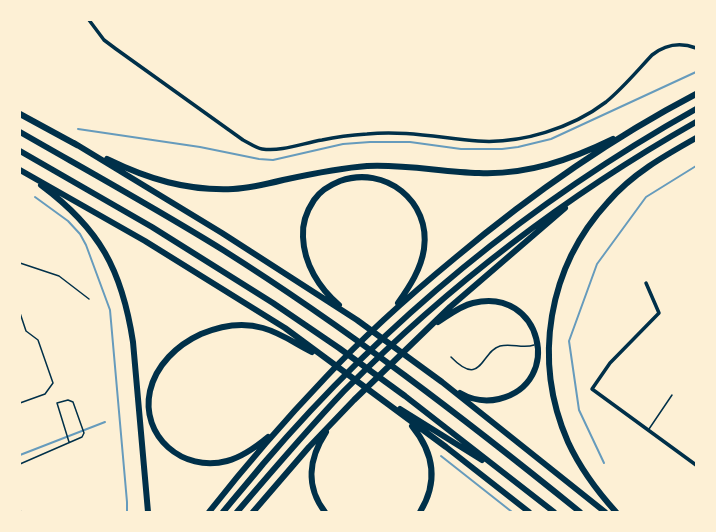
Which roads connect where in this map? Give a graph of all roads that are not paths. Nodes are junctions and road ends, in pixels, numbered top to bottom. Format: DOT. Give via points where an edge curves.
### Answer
graph roads {
  1 [pos="89,20"];
  2 [pos="696,48"];
  3 [pos="696,94"];
  4 [pos="696,109"];
  5 [pos="20,114"];
  6 [pos="696,122"];
  7 [pos="638,127"];
  8 [pos="20,132"];
  9 [pos="696,138"];
  10 [pos="74,143"];
  11 [pos="20,151"];
  12 [pos="20,170"];
  13 [pos="583,192"];
  14 [pos="20,263"];
  15 [pos="646,283"];
  16 [pos="89,299"];
  17 [pos="20,312"];
  18 [pos="391,312"];
  19 [pos="357,320"];
  20 [pos="424,332"];
  21 [pos="538,343"];
  22 [pos="451,357"];
  23 [pos="329,362"];
  24 [pos="442,382"];
  25 [pos="369,391"];
  26 [pos="672,395"];
  27 [pos="20,403"];
  28 [pos="344,411"];
  29 [pos="406,418"];
  30 [pos="277,430"];
  31 [pos="647,430"];
  32 [pos="69,442"];
  33 [pos="20,464"];
  34 [pos="696,465"];
  35 [pos="513,479"];
  36 [pos="148,512"];
  37 [pos="209,512"];
  38 [pos="223,512"];
  39 [pos="237,512"];
  40 [pos="252,512"];
  41 [pos="325,512"];
  42 [pos="420,512"];
  43 [pos="529,512"];
  44 [pos="554,512"];
  45 [pos="580,512"];
  46 [pos="606,512"];
  47 [pos="616,512"];
  1 -- 2 [label="street" via="104,40 116,49 243,140 262,149 279,149 368,133 413,134 480,141 509,140 535,134 556,129 605,102 658,50 679,44"];
  3 -- 7 [label="highway"];
  4 -- 38 [label="highway" via="621,153 540,208 460,269 399,322 336,383"];
  5 -- 10 [label="highway"];
  6 -- 13 [label="highway" via="625,163"];
  7 -- 10 [label="highway" via="581,154 522,171 480,173 369,166 326,171 234,189 178,186 144,175"];
  7 -- 18 [label="highway" via="493,226"];
  8 -- 45 [label="highway" via="223,250 296,298 416,382"];
  9 -- 47 [label="highway" via="641,171 608,200 572,252 554,300 549,363 561,424 577,459 598,491"];
  10 -- 19 [label="highway" via="222,233"];
  11 -- 35 [label="highway" via="152,227 273,303 363,365"];
  12 -- 23 [label="highway" via="145,241 285,328"];
  12 -- 36 [label="highway" via="77,215 99,244 117,275 124,294 133,342"];
  13 -- 20 [label="highway"];
  13 -- 39 [label="highway" via="466,278 407,331 298,441"];
  14 -- 16 [label="lane" via="59,276"];
  15 -- 31 [label="street" via="659,314 610,364 592,389"];
  17 -- 27 [label="lane" via="26,331 38,340 53,383 45,394"];
  18 -- 19 [label="highway" via="410,285 420,263 424,236 420,214 401,190 383,180 372,177 348,178 336,182 316,197 309,207 302,231 303,246 320,284 332,299"];
  18 -- 30 [label="highway" via="326,376"];
  19 -- 24 [label="highway"];
  20 -- 21 [label="highway" via="471,303 497,301 510,305 527,318"];
  20 -- 28 [label="highway"];
  21 -- 22 [label="lane" via="529,347 500,346 475,369 463,367"];
  21 -- 24 [label="highway" via="539,356 536,368 517,392 508,397 478,400"];
  23 -- 25 [label="highway"];
  23 -- 30 [label="highway" via="263,328 248,325 229,326 210,330 178,347 168,357 154,380 150,392 153,424 164,443 182,458 196,463 212,464 227,461 241,456"];
  24 -- 46 [label="highway"];
  25 -- 29 [label="highway"];
  25 -- 35 [label="highway"];
  26 -- 31 [label="lane"];
  28 -- 40 [label="highway" via="308,447"];
  28 -- 41 [label="highway" via="317,447 313,459 313,486"];
  29 -- 42 [label="highway" via="421,437 430,459 430,491"];
  29 -- 43 [label="highway"];
  30 -- 37 [label="highway"];
  31 -- 34 [label="street"];
  32 -- 32 [label="lane" via="57,404 68,400 73,402 84,433 82,437"];
  32 -- 33 [label="lane"];
  35 -- 44 [label="highway"];
}
